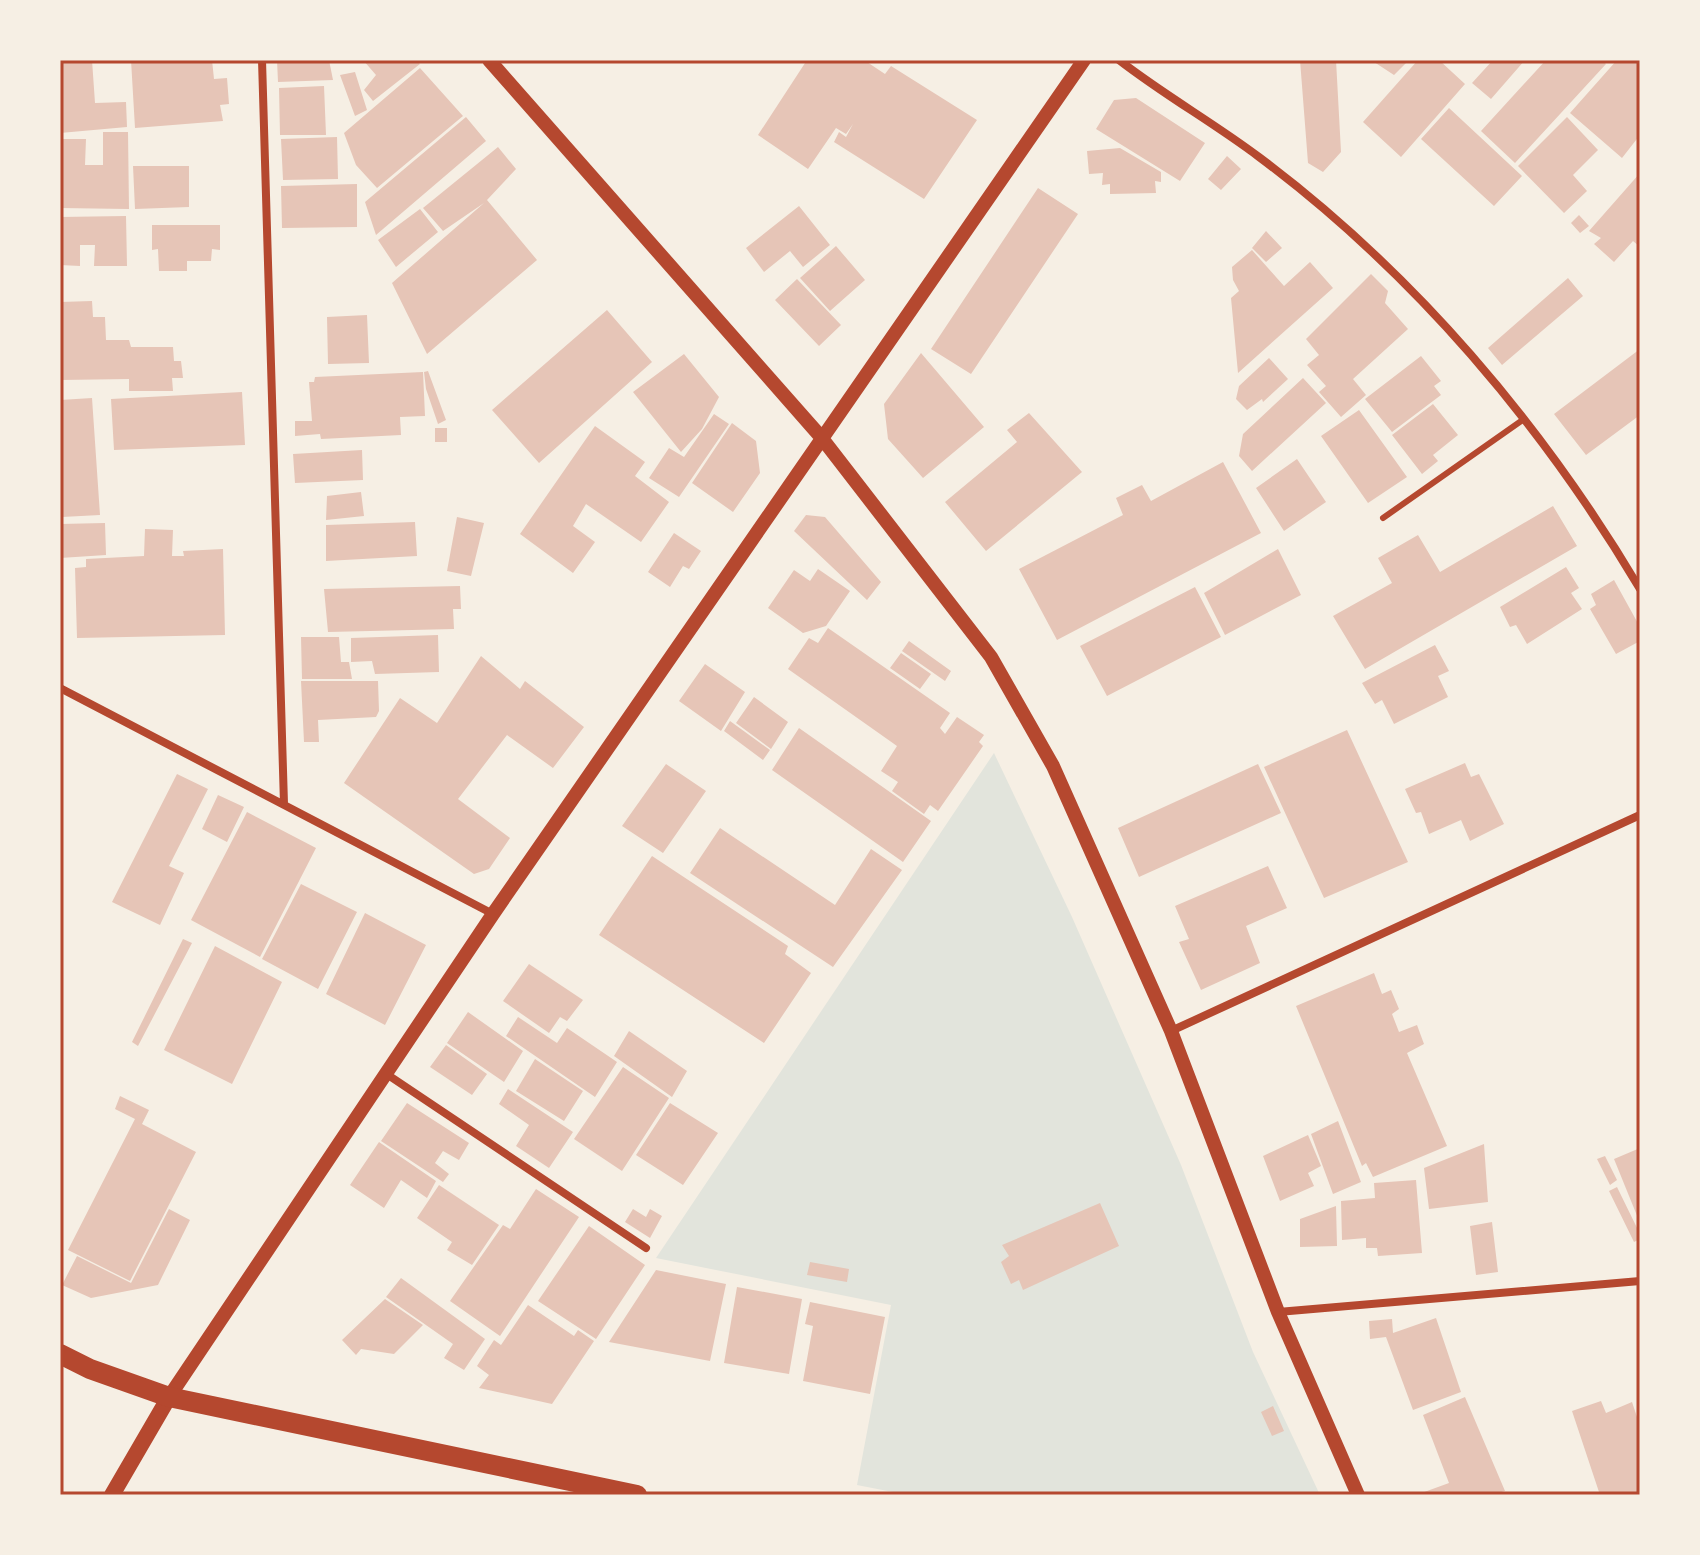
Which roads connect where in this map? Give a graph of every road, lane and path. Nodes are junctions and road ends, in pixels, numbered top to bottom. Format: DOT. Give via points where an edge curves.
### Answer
graph roads {
  1 [pos="262,60"];
  2 [pos="489,60"];
  3 [pos="1084,60"];
  4 [pos="1119,60"];
  5 [pos="1524,419"];
  6 [pos="821,437"];
  7 [pos="1383,518"];
  8 [pos="1640,589"];
  9 [pos="60,688"];
  10 [pos="284,804"];
  11 [pos="1640,815"];
  12 [pos="493,914"];
  13 [pos="1171,1031"];
  14 [pos="388,1075"];
  15 [pos="646,1248"];
  16 [pos="1640,1281"];
  17 [pos="1278,1312"];
  18 [pos="60,1354"];
  19 [pos="169,1397"];
  20 [pos="112,1495"];
  21 [pos="637,1495"];
  22 [pos="1358,1495"];
  1 -- 10 [label="street"];
  2 -- 6 [label="street"];
  3 -- 6 [label="street"];
  4 -- 5 [label="street" via="1260,158 1333,219 1404,283"];
  5 -- 7 [label="lane"];
  5 -- 8 [label="street"];
  6 -- 12 [label="street"];
  6 -- 13 [label="street" via="991,657 1053,766"];
  9 -- 10 [label="street"];
  10 -- 12 [label="street"];
  11 -- 13 [label="street"];
  12 -- 14 [label="street"];
  13 -- 17 [label="street"];
  14 -- 15 [label="street"];
  14 -- 19 [label="street"];
  16 -- 17 [label="street"];
  17 -- 22 [label="street"];
  18 -- 19 [label="main road"];
  19 -- 20 [label="main road"];
  19 -- 21 [label="main road"];
}
